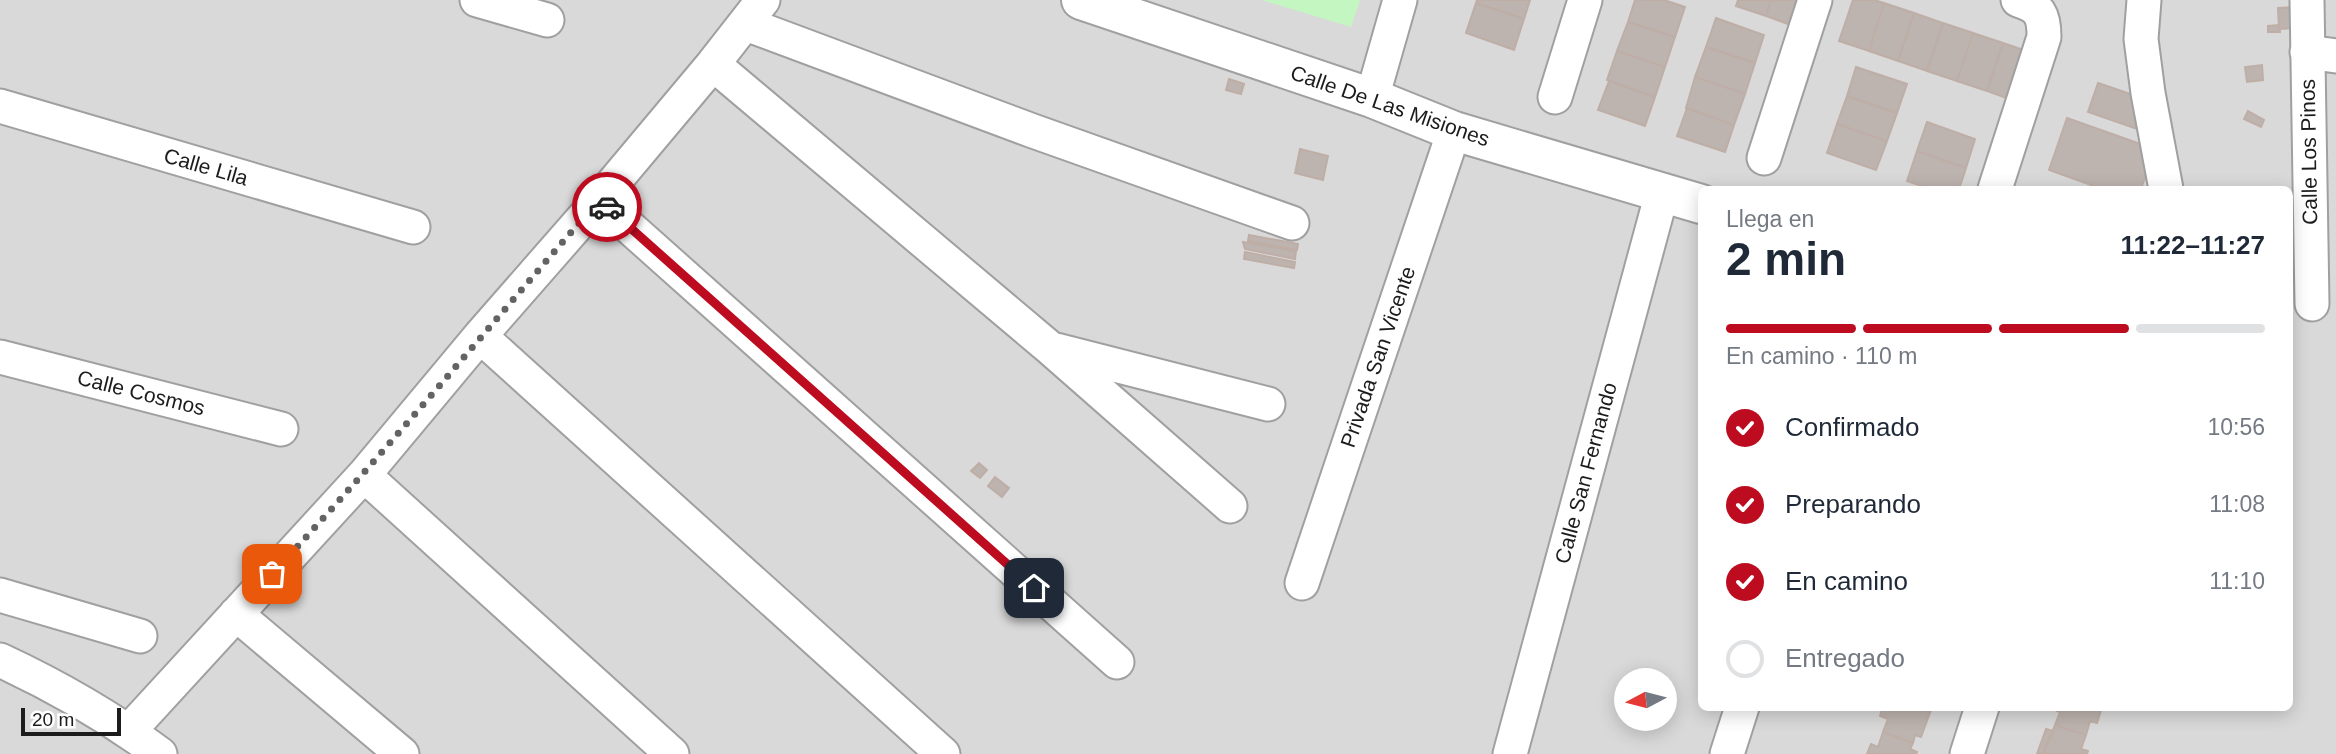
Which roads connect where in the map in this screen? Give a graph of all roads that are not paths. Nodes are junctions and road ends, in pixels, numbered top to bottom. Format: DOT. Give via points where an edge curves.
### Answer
graph roads {
  1 [pos="477,0"];
  2 [pos="1081,0"];
  3 [pos="1400,0"];
  4 [pos="1585,0"];
  5 [pos="1815,0"];
  6 [pos="2144,0"];
  7 [pos="2307,0"];
  8 [pos="2031,9"];
  9 [pos="755,12"];
  10 [pos="547,20"];
  11 [pos="2322,54"];
  12 [pos="713,64"];
  13 [pos="1555,97"];
  14 [pos="1372,98"];
  15 [pos="0,106"];
  16 [pos="1454,131"];
  17 [pos="1764,158"];
  18 [pos="1996,186"];
  19 [pos="2165,186"];
  20 [pos="1662,193"];
  21 [pos="599,200"];
  22 [pos="1698,203"];
  23 [pos="1293,223"];
  24 [pos="413,227"];
  25 [pos="2336,256"];
  26 [pos="480,336"];
  27 [pos="1050,348"];
  28 [pos="0,357"];
  29 [pos="1268,404"];
  30 [pos="281,429"];
  31 [pos="363,475"];
  32 [pos="1230,506"];
  33 [pos="1302,583"];
  34 [pos="0,595"];
  35 [pos="236,614"];
  36 [pos="140,636"];
  37 [pos="0,660"];
  38 [pos="1117,662"];
  39 [pos="1741,711"];
  40 [pos="1981,711"];
  41 [pos="129,731"];
  42 [pos="160,754"];
  43 [pos="402,754"];
  44 [pos="672,754"];
  45 [pos="943,754"];
  46 [pos="1510,754"];
  47 [pos="1727,754"];
  48 [pos="1967,754"];
  1 -- 10 [label="street"];
  2 -- 14 [label="street, Calle De Las Misiones"];
  3 -- 14 [label="street"];
  4 -- 13 [label="street"];
  5 -- 17 [label="street"];
  6 -- 19 [label="street" via="2141,39"];
  7 -- 11 [label="street, Calle Los Pinos"];
  8 -- 18 [label="street" via="2044,37"];
  9 -- 12 [label="street"];
  9 -- 23 [label="street" via="1033,131"];
  11 -- 25 [label="street, Calle Los Pinos" via="2311,293"];
  12 -- 21 [label="street"];
  12 -- 27 [label="street"];
  14 -- 16 [label="street, Calle De Las Misiones"];
  15 -- 24 [label="street, Calle Lila"];
  16 -- 20 [label="street, Calle De Las Misiones"];
  16 -- 33 [label="street, Privada San Vicente"];
  20 -- 22 [label="street, Calle De Las Misiones"];
  20 -- 46 [label="street, Calle San Fernando"];
  21 -- 26 [label="street"];
  21 -- 38 [label="street"];
  26 -- 31 [label="street"];
  26 -- 45 [label="street"];
  27 -- 29 [label="street"];
  27 -- 32 [label="street"];
  28 -- 30 [label="street, Calle Cosmos"];
  31 -- 35 [label="street"];
  31 -- 44 [label="street"];
  34 -- 36 [label="street"];
  35 -- 41 [label="street"];
  35 -- 43 [label="street"];
  37 -- 41 [label="street"];
  39 -- 47 [label="street"];
  40 -- 48 [label="street"];
  41 -- 42 [label="street"];
}
